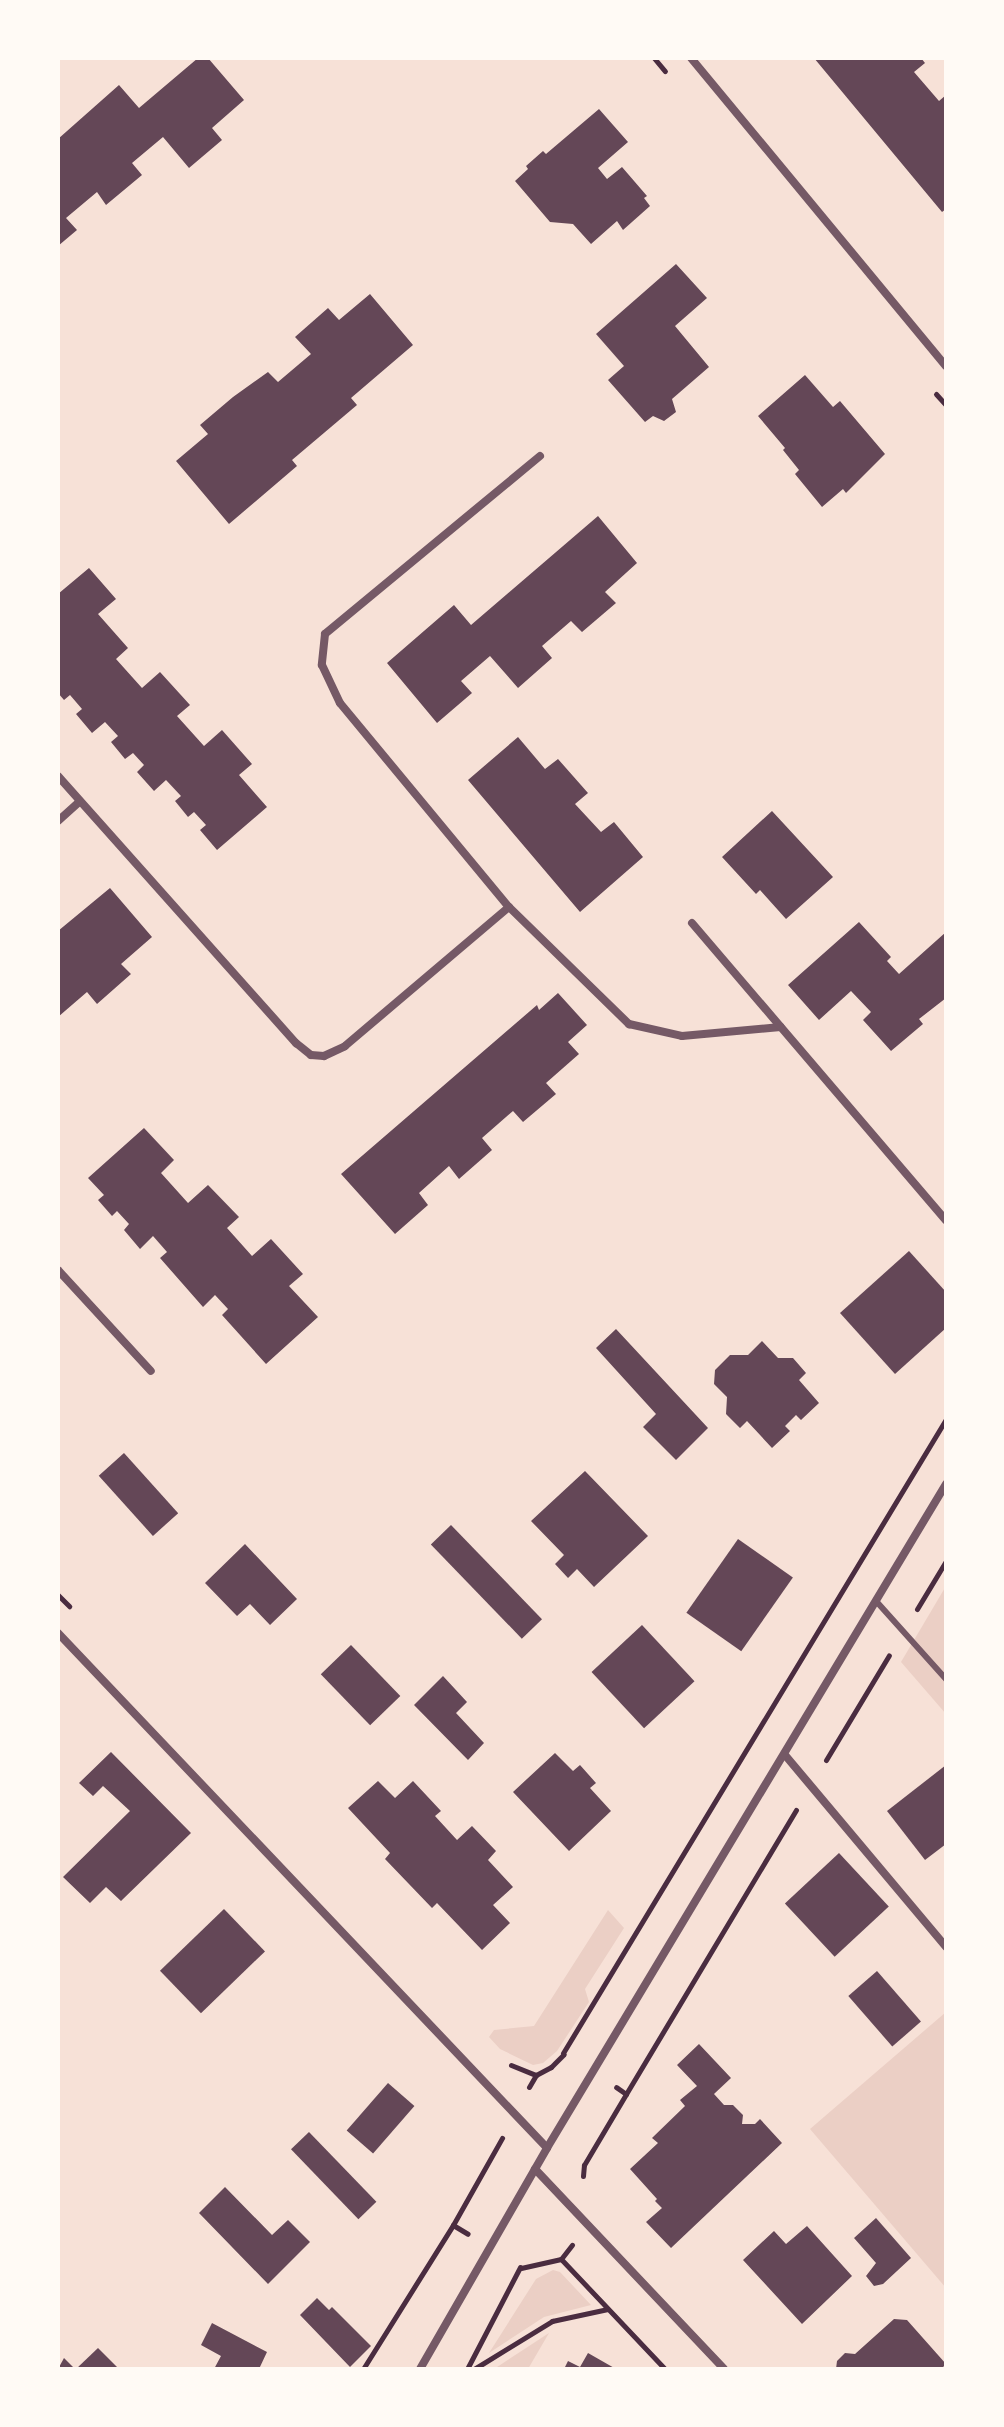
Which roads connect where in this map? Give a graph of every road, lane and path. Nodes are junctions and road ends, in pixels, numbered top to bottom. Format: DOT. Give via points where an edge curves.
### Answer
graph roads {
  1 [pos="691,58"];
  2 [pos="946,366"];
  3 [pos="540,456"];
  4 [pos="58,776"];
  5 [pos="79,802"];
  6 [pos="58,821"];
  7 [pos="509,907"];
  8 [pos="692,923"];
  9 [pos="781,1027"];
  10 [pos="946,1220"];
  11 [pos="58,1270"];
  12 [pos="151,1371"];
  13 [pos="946,1419"];
  14 [pos="946,1484"];
  15 [pos="946,1561"];
  16 [pos="876,1601"];
  17 [pos="903,1632"];
  18 [pos="58,1633"];
  19 [pos="946,1679"];
  20 [pos="785,1755"];
  21 [pos="810,1786"];
  22 [pos="946,1947"];
  23 [pos="563,2053"];
  24 [pos="626,2094"];
  25 [pos="547,2148"];
  26 [pos="535,2169"];
  27 [pos="561,2259"];
  28 [pos="609,2309"];
  29 [pos="420,2369"];
  30 [pos="474,2369"];
  31 [pos="665,2369"];
  32 [pos="724,2369"];
  1 -- 2 [label="street"];
  3 -- 7 [label="street" via="325,634 323,649 322,665 340,703"];
  4 -- 5 [label="street"];
  5 -- 6 [label="street"];
  5 -- 7 [label="street" via="311,1055 324,1056 345,1046"];
  7 -- 9 [label="street" via="629,1024 682,1036"];
  8 -- 9 [label="street"];
  9 -- 10 [label="street"];
  11 -- 12 [label="street"];
  13 -- 23 [label="path"];
  14 -- 16 [label="street"];
  15 -- 17 [label="path"];
  16 -- 17 [label="lane"];
  16 -- 20 [label="street"];
  17 -- 19 [label="lane"];
  17 -- 21 [label="path"];
  18 -- 25 [label="street"];
  20 -- 21 [label="street"];
  20 -- 25 [label="street"];
  21 -- 22 [label="street"];
  21 -- 24 [label="path"];
  25 -- 26 [label="street"];
  26 -- 29 [label="street"];
  26 -- 32 [label="street"];
  27 -- 28 [label="path"];
  28 -- 30 [label="path" via="552,2321"];
  28 -- 31 [label="path"];
}
